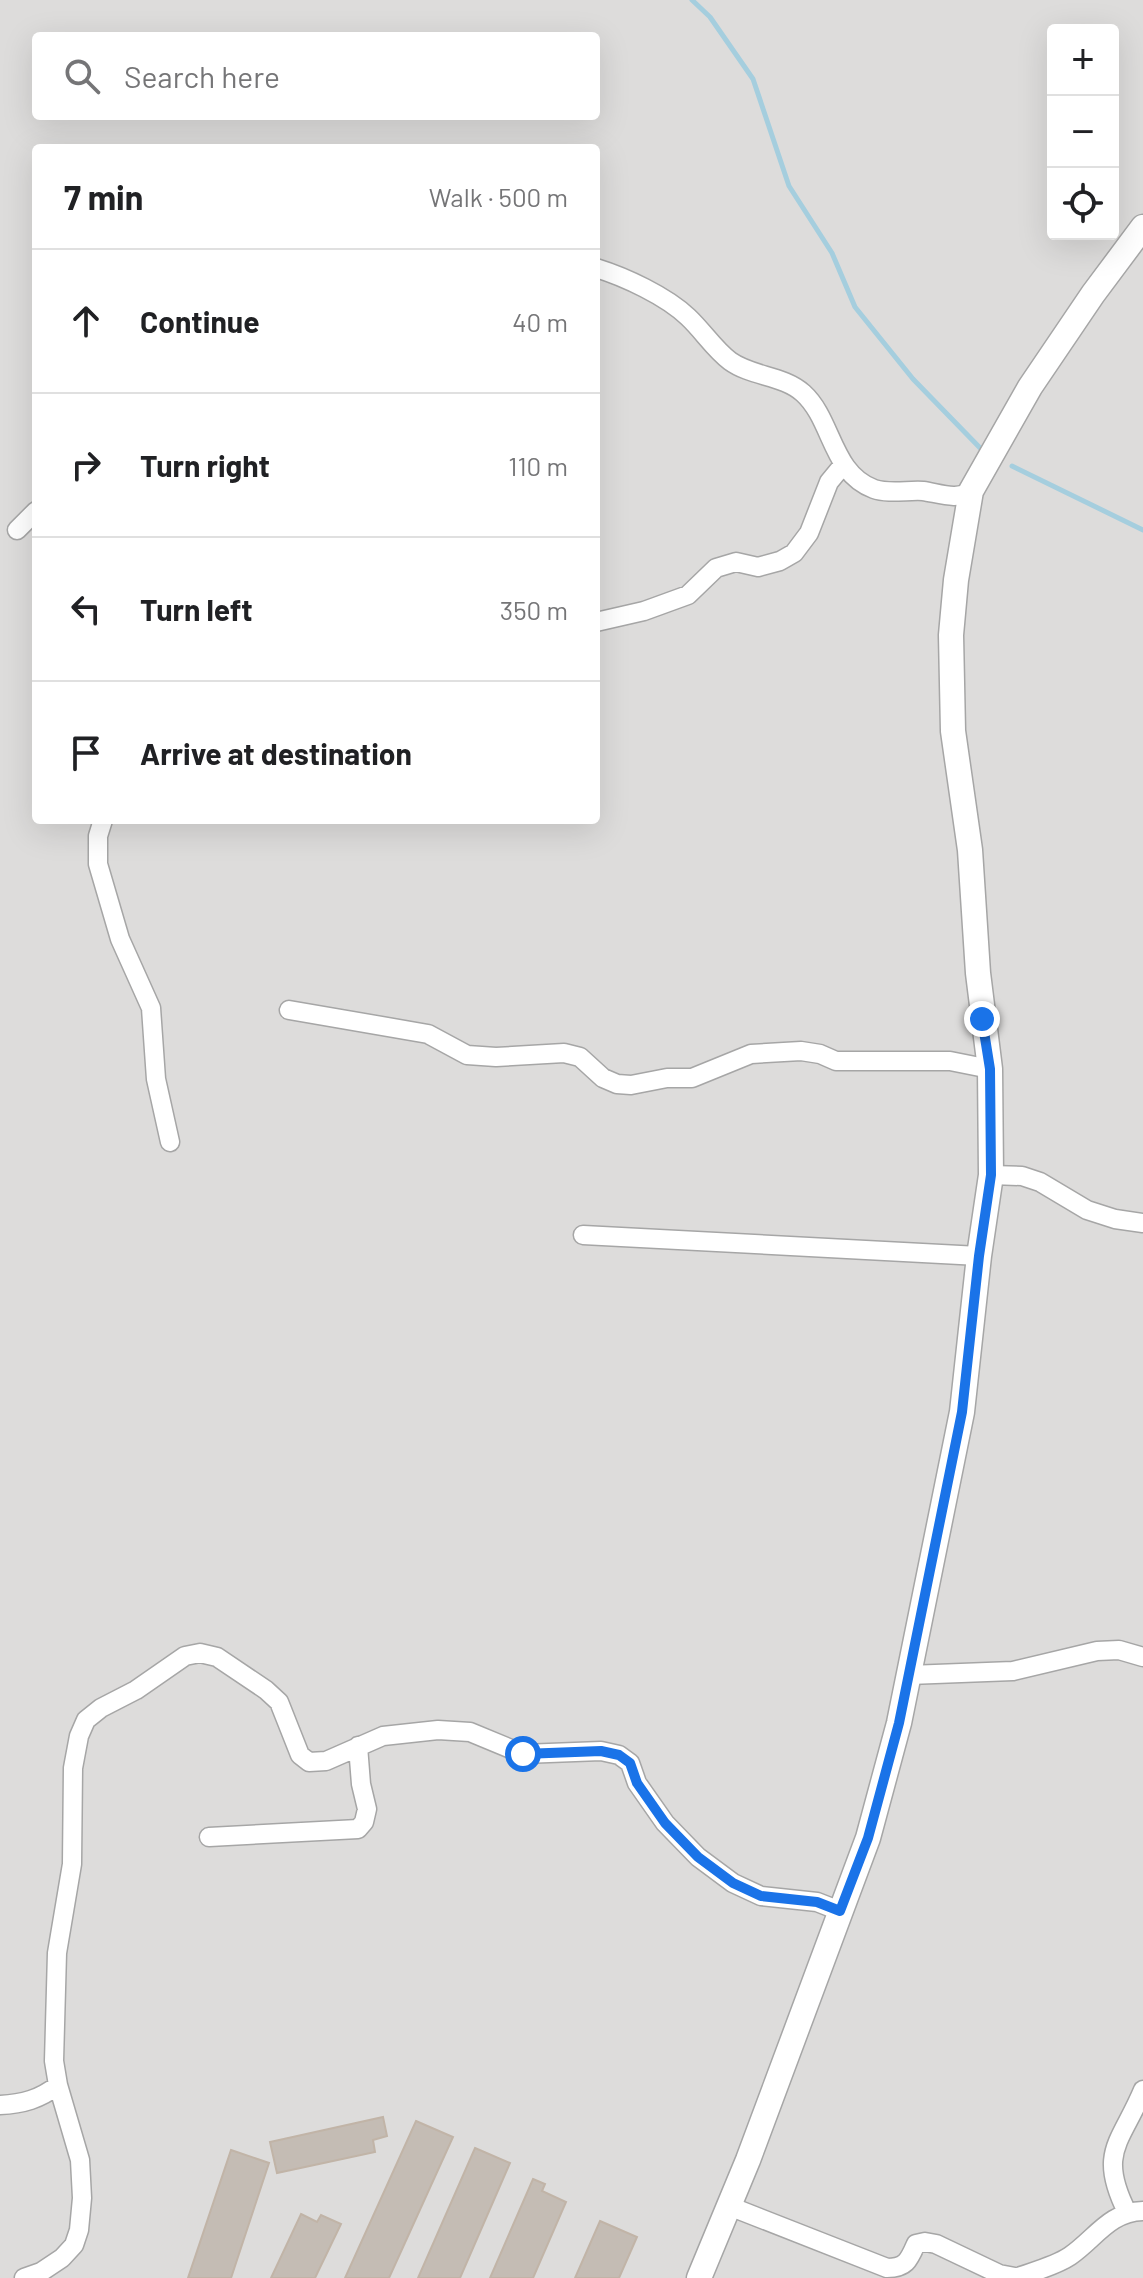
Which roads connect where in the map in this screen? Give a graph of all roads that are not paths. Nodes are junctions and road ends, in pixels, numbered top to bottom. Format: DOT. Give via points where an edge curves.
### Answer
graph roads {
  1 [pos="1143,227"];
  2 [pos="600,270"];
  3 [pos="843,465"];
  4 [pos="971,491"];
  5 [pos="32,515"];
  6 [pos="17,530"];
  7 [pos="600,621"];
  8 [pos="102,824"];
  9 [pos="289,1010"];
  10 [pos="990,1069"];
  11 [pos="170,1142"];
  12 [pos="991,1175"];
  13 [pos="1143,1223"];
  14 [pos="583,1235"];
  15 [pos="979,1256"];
  16 [pos="1143,1657"];
  17 [pos="909,1675"];
  18 [pos="358,1746"];
  19 [pos="209,1837"];
  20 [pos="840,1911"];
  21 [pos="58,2085"];
  22 [pos="1143,2090"];
  23 [pos="0,2105"];
  24 [pos="729,2206"];
  25 [pos="1135,2211"];
  26 [pos="24,2278"];
  27 [pos="699,2278"];
  28 [pos="1019,2278"];
  1 -- 4 [label="street" via="1030,387"];
  2 -- 3 [label="street" via="643,287 685,314 732,363 803,393"];
  3 -- 4 [label="street" via="875,490 948,495"];
  3 -- 7 [label="street" via="794,553 758,567 736,562 716,568 688,595"];
  4 -- 10 [label="street" via="951,635 953,731"];
  5 -- 6 [label="street"];
  8 -- 11 [label="street" via="98,864 120,939 151,1008 156,1079"];
  9 -- 10 [label="street" via="428,1034 467,1055 564,1053 580,1057 617,1084 692,1078 751,1054 801,1051 836,1061 950,1061"];
  10 -- 12 [label="street"];
  12 -- 13 [label="street" via="1022,1176 1087,1210"];
  12 -- 15 [label="street"];
  14 -- 15 [label="street"];
  15 -- 17 [label="street" via="962,1412"];
  16 -- 17 [label="street" via="1097,1651 1013,1671"];
  17 -- 20 [label="street" via="868,1838"];
  18 -- 19 [label="street" via="367,1809 358,1829"];
  18 -- 20 [label="street" via="383,1736 438,1730 470,1732 523,1754 619,1755 630,1763 637,1783 665,1823 733,1883 761,1896 817,1902"];
  18 -- 21 [label="street" via="326,1761 309,1762 300,1755 279,1702 217,1657 200,1653 185,1656 86,1720 73,1768 72,1864 57,1953"];
  20 -- 24 [label="street"];
  21 -- 23 [label="street" via="18,2105"];
  21 -- 26 [label="street" via="80,2160 79,2230 62,2258"];
  22 -- 25 [label="street" via="1114,2149 1116,2190"];
  24 -- 27 [label="street"];
  24 -- 28 [label="street" via="887,2268 907,2264 916,2244 925,2242"];
  25 -- 28 [label="street" via="1114,2218 1070,2256"];
}
